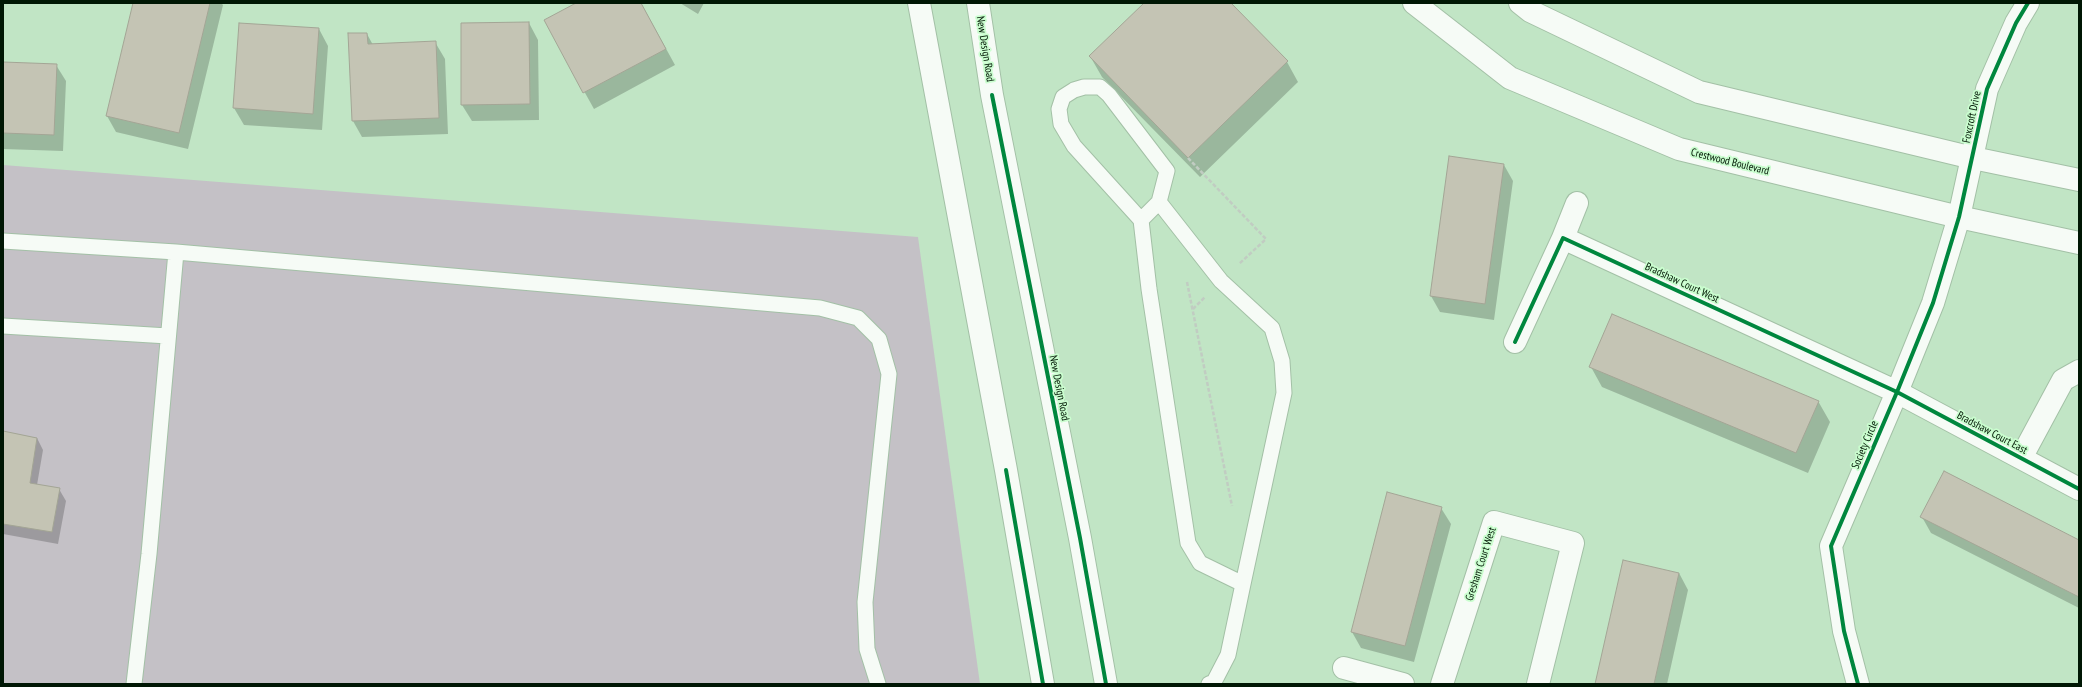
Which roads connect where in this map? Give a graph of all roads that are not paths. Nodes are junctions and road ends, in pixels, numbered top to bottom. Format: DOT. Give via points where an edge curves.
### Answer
graph roads {
  1 [pos="919,3"];
  2 [pos="978,3"];
  3 [pos="1414,3"];
  4 [pos="1520,3"];
  5 [pos="2028,3"];
  6 [pos="1973,158"];
  7 [pos="2079,180"];
  8 [pos="1159,202"];
  9 [pos="1577,203"];
  10 [pos="1959,217"];
  11 [pos="1141,220"];
  12 [pos="1563,238"];
  13 [pos="3,241"];
  14 [pos="2079,243"];
  15 [pos="176,252"];
  16 [pos="3,326"];
  17 [pos="168,336"];
  18 [pos="1515,342"];
  19 [pos="2079,371"];
  20 [pos="1897,392"];
  21 [pos="2021,458"];
  22 [pos="2079,489"];
  23 [pos="1243,584"];
  24 [pos="1344,668"];
  25 [pos="134,684"];
  26 [pos="878,684"];
  27 [pos="1043,684"];
  28 [pos="1106,684"];
  29 [pos="1210,684"];
  30 [pos="1403,684"];
  31 [pos="1442,684"];
  32 [pos="1538,684"];
  33 [pos="1858,684"];
  1 -- 27 [label="main road"];
  2 -- 28 [label="main road, New Design Road" via="992,95 1080,538"];
  3 -- 10 [label="main road, Crestwood Boulevard" via="1510,78 1679,149"];
  4 -- 6 [label="main road" via="1530,11 1699,92"];
  5 -- 6 [label="main road, Foxcroft Drive" via="1987,89"];
  6 -- 7 [label="main road"];
  6 -- 10 [label="main road, Foxcroft Drive"];
  8 -- 11 [label="lane"];
  8 -- 11 [label="lane" via="1168,171 1109,95 1100,87 1084,87 1063,97 1059,109 1061,124 1074,146"];
  8 -- 23 [label="lane" via="1221,281 1272,328 1282,361 1284,394"];
  9 -- 12 [label="main road"];
  10 -- 14 [label="main road, Crestwood Boulevard"];
  10 -- 20 [label="main road, Society Circle" via="1933,303"];
  11 -- 23 [label="lane" via="1149,289 1188,543 1200,563"];
  12 -- 18 [label="main road"];
  12 -- 20 [label="main road, Bradshaw Court West"];
  13 -- 15 [label="lane"];
  15 -- 17 [label="lane"];
  15 -- 26 [label="lane" via="820,308 858,318 879,339 889,374 865,602 867,649"];
  16 -- 17 [label="lane"];
  17 -- 25 [label="lane" via="149,554"];
  19 -- 21 [label="main road, Bradshaw Court East" via="2063,380"];
  20 -- 21 [label="main road, Bradshaw Court East"];
  20 -- 33 [label="main road, Society Circle" via="1831,546 1844,631"];
  21 -- 22 [label="main road, Bradshaw Court East"];
  23 -- 29 [label="lane" via="1228,655 1214,682"];
  24 -- 30 [label="main road"];
  31 -- 32 [label="main road, Gresham Court West" via="1494,522 1573,543"];
}
